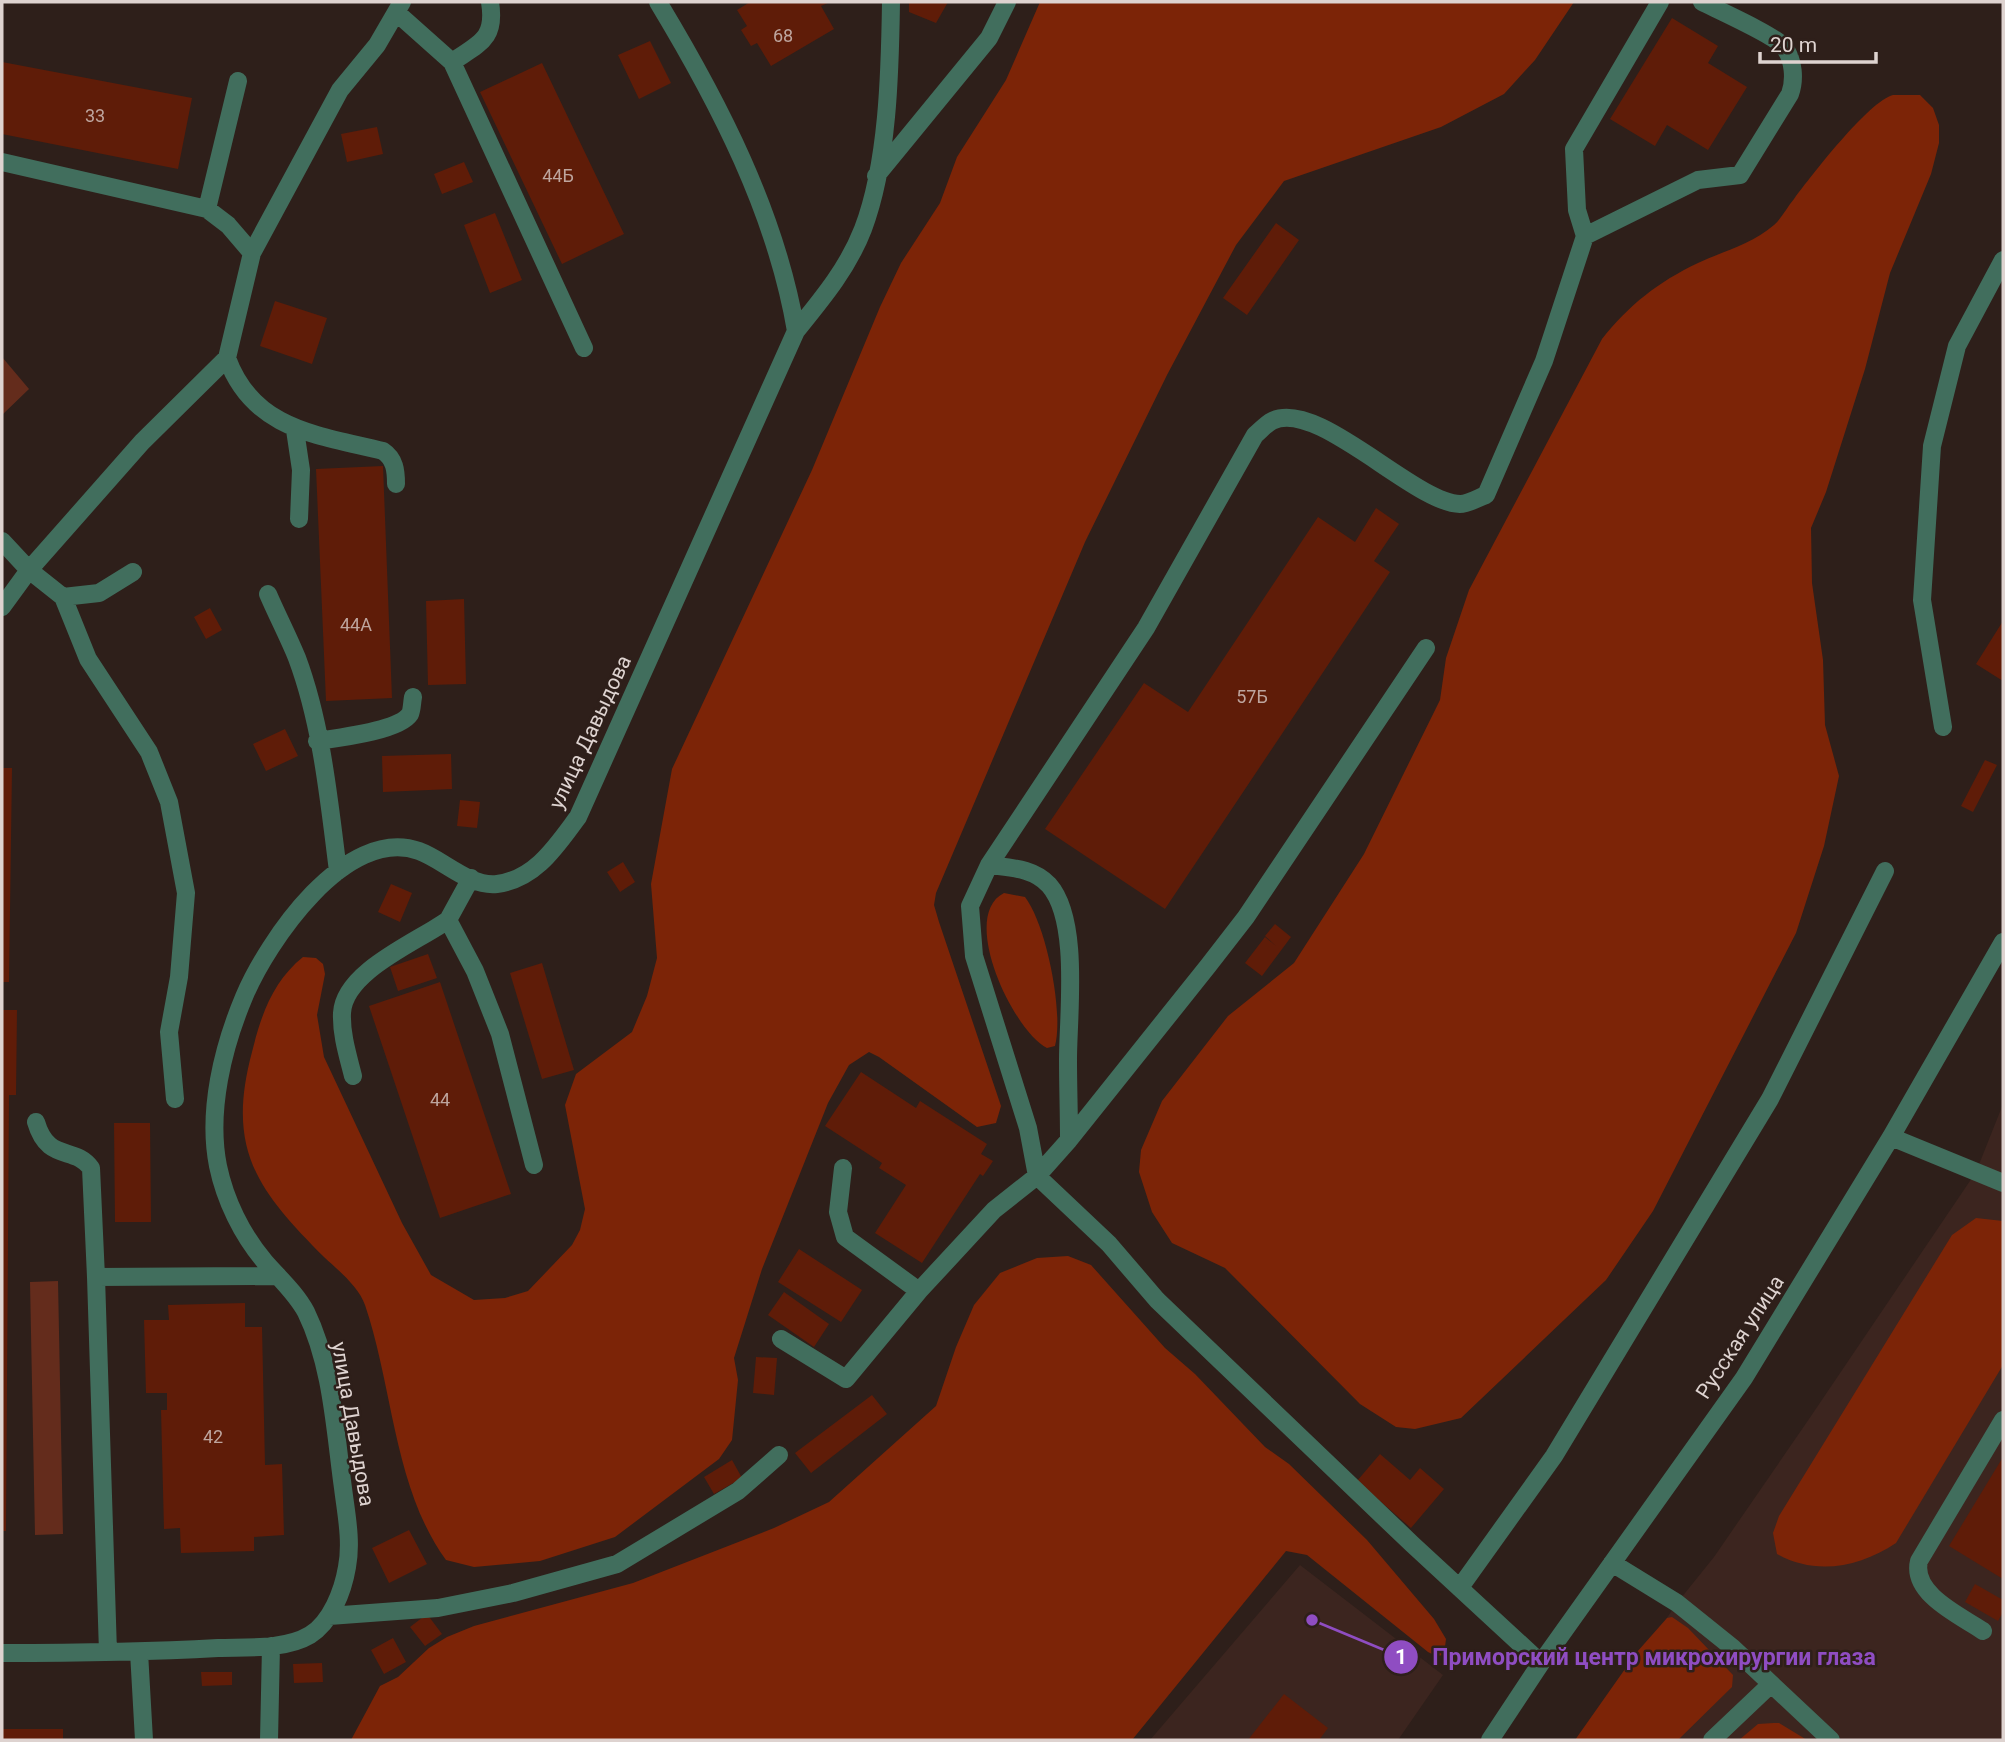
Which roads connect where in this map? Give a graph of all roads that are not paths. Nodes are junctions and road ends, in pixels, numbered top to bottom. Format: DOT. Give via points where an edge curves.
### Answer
graph roads {
  1 [pos="489,2"];
  2 [pos="658,2"];
  3 [pos="891,2"];
  4 [pos="1007,2"];
  5 [pos="1660,2"];
  6 [pos="1702,2"];
  7 [pos="400,7"];
  8 [pos="452,62"];
  9 [pos="238,81"];
  10 [pos="2,162"];
  11 [pos="876,176"];
  12 [pos="207,209"];
  13 [pos="1585,236"];
  14 [pos="252,253"];
  15 [pos="2003,260"];
  16 [pos="796,331"];
  17 [pos="584,348"];
  18 [pos="227,358"];
  19 [pos="295,430"];
  20 [pos="396,484"];
  21 [pos="299,519"];
  22 [pos="2,541"];
  23 [pos="29,570"];
  24 [pos="133,572"];
  25 [pos="268,594"];
  26 [pos="63,597"];
  27 [pos="2,607"];
  28 [pos="1426,649"];
  29 [pos="413,697"];
  30 [pos="1943,727"];
  31 [pos="317,741"];
  32 [pos="989,865"];
  33 [pos="338,871"];
  34 [pos="1885,871"];
  35 [pos="471,878"];
  36 [pos="448,920"];
  37 [pos="2003,943"];
  38 [pos="353,1076"];
  39 [pos="175,1099"];
  40 [pos="36,1122"];
  41 [pos="1891,1138"];
  42 [pos="1069,1140"];
  43 [pos="534,1165"];
  44 [pos="843,1168"];
  45 [pos="1037,1176"];
  46 [pos="2003,1182"];
  47 [pos="278,1276"];
  48 [pos="96,1277"];
  49 [pos="919,1291"];
  50 [pos="781,1339"];
  51 [pos="2003,1420"];
  52 [pos="779,1455"];
  53 [pos="1612,1563"];
  54 [pos="1461,1586"];
  55 [pos="329,1616"];
  56 [pos="1983,1631"];
  57 [pos="271,1646"];
  58 [pos="108,1652"];
  59 [pos="139,1652"];
  60 [pos="2,1653"];
  61 [pos="1541,1663"];
  62 [pos="1770,1685"];
  63 [pos="144,1740"];
  64 [pos="269,1740"];
  65 [pos="1490,1740"];
  66 [pos="1712,1740"];
  67 [pos="1831,1740"];
  1 -- 8 [label="street" via="492,19 483,41"];
  2 -- 16 [label="street" via="695,63 760,198 788,284"];
  3 -- 11 [label="street, улица Давыдова" via="885,116"];
  4 -- 11 [label="street" via="989,38"];
  5 -- 13 [label="street" via="1574,149 1577,210"];
  6 -- 13 [label="street" via="1783,46 1794,82 1790,94 1740,175 1698,180"];
  7 -- 8 [label="street"];
  7 -- 14 [label="street" via="340,90"];
  8 -- 17 [label="street"];
  9 -- 12 [label="street"];
  10 -- 12 [label="street"];
  11 -- 16 [label="street, улица Давыдова" via="863,229 835,284"];
  12 -- 14 [label="street"];
  13 -- 32 [label="street" via="1544,361 1486,495 1462,505 1441,500 1349,442 1297,419 1274,420 1255,435 1146,628"];
  14 -- 18 [label="street"];
  15 -- 30 [label="street" via="1957,346 1932,446 1922,600"];
  16 -- 35 [label="street, улица Давыдова" via="578,817 547,860 530,871 495,884"];
  18 -- 19 [label="street" via="235,379 256,402 276,421"];
  18 -- 23 [label="street" via="142,442"];
  19 -- 20 [label="street" via="383,452 391,457"];
  19 -- 21 [label="street" via="301,470"];
  22 -- 23 [label="street"];
  23 -- 26 [label="street"];
  23 -- 27 [label="street"];
  24 -- 26 [label="street" via="99,593"];
  25 -- 31 [label="street" via="297,659"];
  26 -- 39 [label="street" via="88,659 142,741 169,802 187,893 169,1031"];
  28 -- 42 [label="street" via="1246,917"];
  29 -- 31 [label="street" via="410,713 402,721"];
  31 -- 33 [label="street"];
  32 -- 42 [label="street" via="1030,871 1049,886 1061,906 1072,1005"];
  32 -- 45 [label="street" via="970,906 974,956 1028,1128"];
  33 -- 35 [label="street, улица Давыдова" via="364,856 399,847 419,851"];
  33 -- 47 [label="street, улица Давыдова" via="310,897 260,962 219,1077 214,1139 228,1203"];
  34 -- 54 [label="street" via="1770,1099 1554,1456"];
  35 -- 36 [label="street"];
  36 -- 38 [label="street" via="378,962 347,996 342,1027"];
  36 -- 43 [label="street" via="500,1034"];
  37 -- 41 [label="street, Русская улица"];
  40 -- 48 [label="street" via="50,1148 86,1161 90,1168"];
  41 -- 46 [label="street"];
  41 -- 53 [label="street, Русская улица" via="1744,1378"];
  42 -- 45 [label="street"];
  44 -- 49 [label="street" via="838,1212 845,1237"];
  45 -- 49 [label="street" via="994,1210"];
  45 -- 54 [label="street" via="1109,1244 1157,1300"];
  47 -- 48 [label="street"];
  47 -- 55 [label="street, улица Давыдова" via="305,1311 319,1349 335,1428 348,1566"];
  48 -- 58 [label="street"];
  49 -- 50 [label="street" via="846,1379"];
  51 -- 56 [label="street" via="1917,1570 1934,1597"];
  52 -- 55 [label="street" via="738,1492 617,1564 438,1608"];
  53 -- 61 [label="street, Русская улица"];
  53 -- 62 [label="street" via="1677,1602"];
  54 -- 61 [label="street"];
  55 -- 57 [label="street" via="310,1635"];
  57 -- 59 [label="street"];
  57 -- 64 [label="street"];
  58 -- 59 [label="street"];
  58 -- 60 [label="street"];
  59 -- 63 [label="street"];
  61 -- 65 [label="street, Русская улица"];
  62 -- 66 [label="street"];
  62 -- 67 [label="street"];
}
